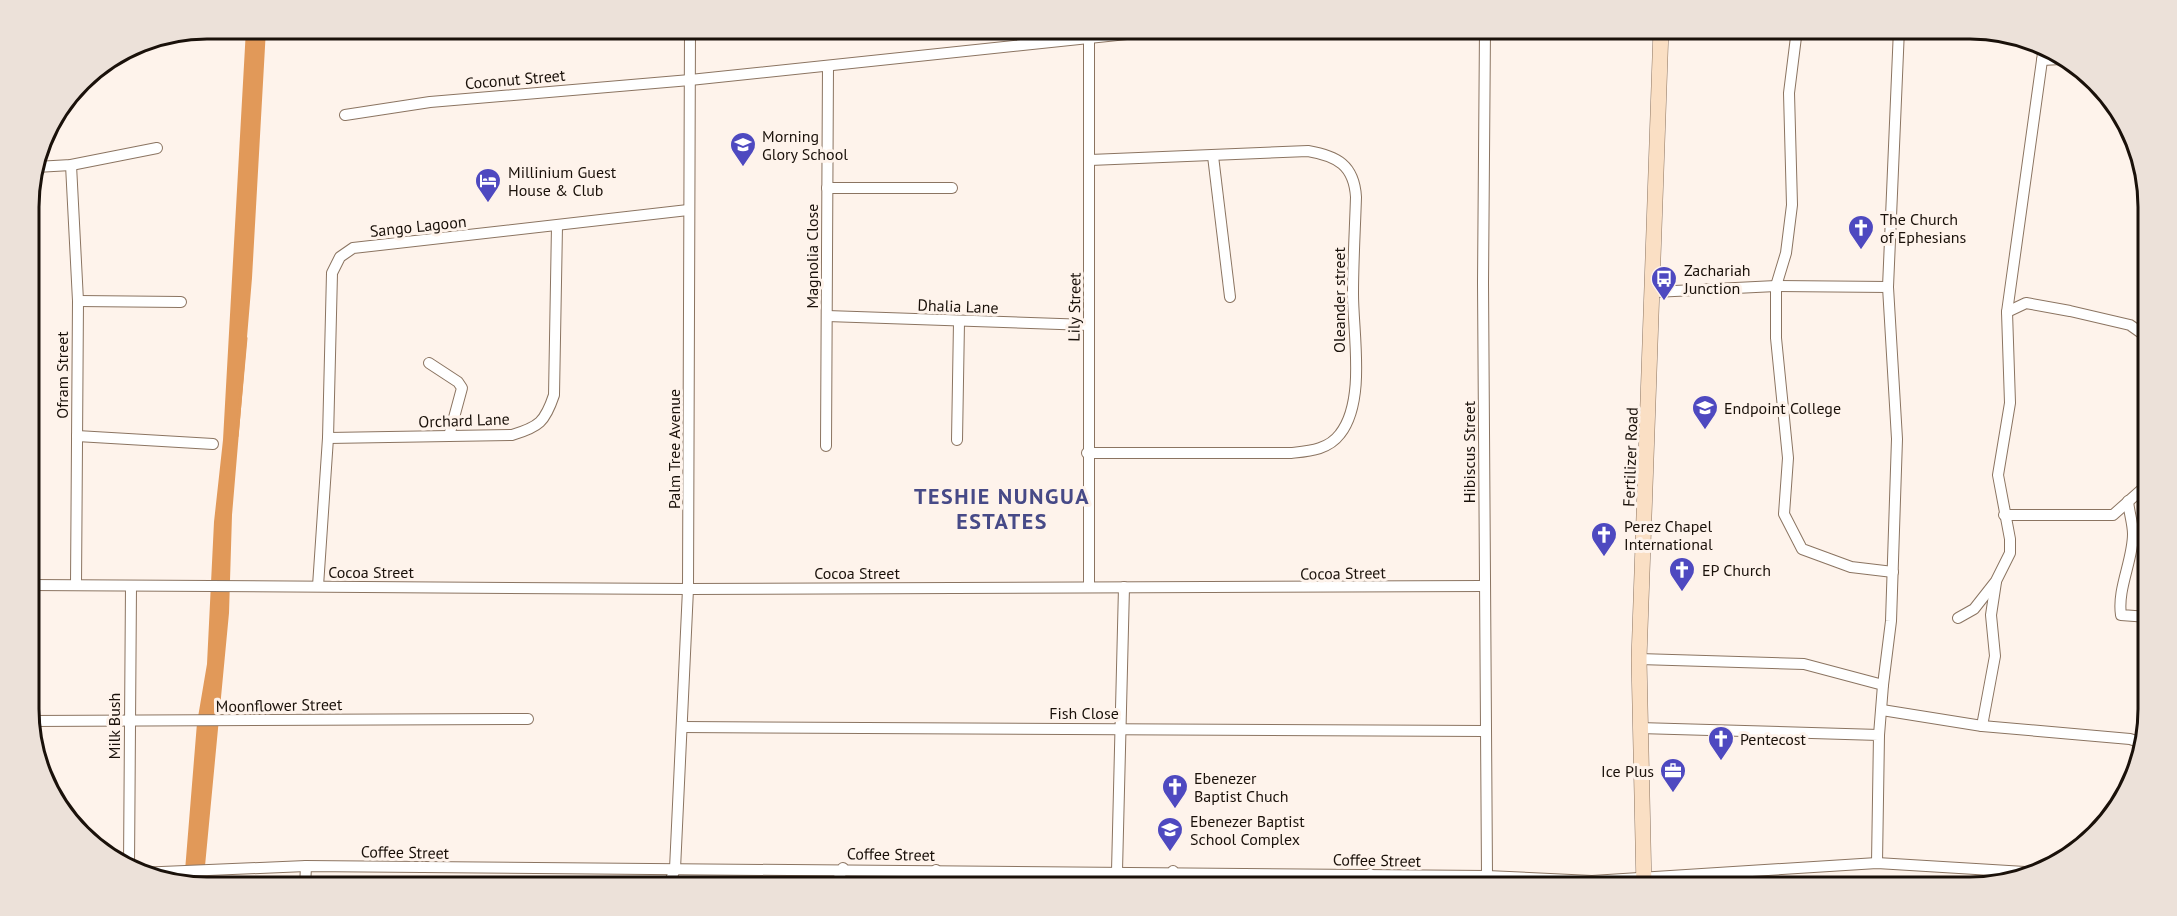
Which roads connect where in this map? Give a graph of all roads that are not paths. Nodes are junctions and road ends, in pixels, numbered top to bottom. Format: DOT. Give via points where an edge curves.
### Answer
graph roads {
  1 [pos="690,39"];
  2 [pos="1042,39"];
  3 [pos="1089,39"];
  4 [pos="1485,39"];
  5 [pos="1661,39"];
  6 [pos="1796,39"];
  7 [pos="1899,39"];
  8 [pos="2043,56"];
  9 [pos="2042,60"];
  10 [pos="2051,60"];
  11 [pos="828,66"];
  12 [pos="690,80"];
  13 [pos="345,115"];
  14 [pos="157,148"];
  15 [pos="1213,156"];
  16 [pos="1090,160"];
  17 [pos="70,165"];
  18 [pos="44,167"];
  19 [pos="827,188"];
  20 [pos="952,188"];
  21 [pos="688,210"];
  22 [pos="557,226"];
  23 [pos="1776,286"];
  24 [pos="1888,287"];
  25 [pos="1654,292"];
  26 [pos="1230,297"];
  27 [pos="78,300"];
  28 [pos="181,302"];
  29 [pos="2007,312"];
  30 [pos="827,316"];
  31 [pos="959,322"];
  32 [pos="1089,325"];
  33 [pos="2138,331"];
  34 [pos="429,363"];
  35 [pos="77,436"];
  36 [pos="449,436"];
  37 [pos="328,438"];
  38 [pos="957,440"];
  39 [pos="213,444"];
  40 [pos="826,446"];
  41 [pos="1087,453"];
  42 [pos="2138,492"];
  43 [pos="2128,501"];
  44 [pos="2004,515"];
  45 [pos="1893,572"];
  46 [pos="1996,581"];
  47 [pos="39,585"];
  48 [pos="76,585"];
  49 [pos="131,586"];
  50 [pos="318,586"];
  51 [pos="1089,586"];
  52 [pos="1484,586"];
  53 [pos="1124,587"];
  54 [pos="688,589"];
  55 [pos="2138,616"];
  56 [pos="1958,618"];
  57 [pos="1639,658"];
  58 [pos="1883,684"];
  59 [pos="1882,710"];
  60 [pos="528,719"];
  61 [pos="40,721"];
  62 [pos="129,722"];
  63 [pos="1982,726"];
  64 [pos="682,728"];
  65 [pos="1119,728"];
  66 [pos="1639,728"];
  67 [pos="1485,731"];
  68 [pos="1879,735"];
  69 [pos="2135,741"];
  70 [pos="129,858"];
  71 [pos="1877,863"];
  72 [pos="306,866"];
  73 [pos="843,868"];
  74 [pos="675,869"];
  75 [pos="936,870"];
  76 [pos="1117,871"];
  77 [pos="2013,871"];
  78 [pos="165,872"];
  79 [pos="1173,872"];
  80 [pos="1370,874"];
  81 [pos="1487,876"];
  82 [pos="306,877"];
  83 [pos="672,877"];
  84 [pos="839,877"];
  85 [pos="936,877"];
  86 [pos="1173,877"];
  87 [pos="1508,877"];
  88 [pos="1644,877"];
  89 [pos="1714,877"];
  1 -- 12 [label="street, Palm Tree Avenue"];
  2 -- 11 [label="street, Coconut Street"];
  3 -- 16 [label="street, Lily Street"];
  4 -- 52 [label="street, Hibiscus Street"];
  5 -- 25 [label="street, Fertilizer Road"];
  6 -- 23 [label="street" via="1789,93 1792,205 1786,253"];
  7 -- 24 [label="street"];
  8 -- 9 [label="street"];
  9 -- 10 [label="street"];
  9 -- 29 [label="street"];
  11 -- 12 [label="street, Coconut Street"];
  11 -- 19 [label="street, Magnolia Close"];
  12 -- 13 [label="street, Coconut Street" via="440,101"];
  12 -- 21 [label="street, Palm Tree Avenue"];
  14 -- 17 [label="street"];
  15 -- 16 [label="street, Oleander street"];
  15 -- 26 [label="street"];
  15 -- 41 [label="street, Oleander street" via="1327,154 1345,165 1355,182 1352,412 1340,435 1322,449 1291,453"];
  16 -- 32 [label="street, Lily Street"];
  17 -- 18 [label="street"];
  17 -- 27 [label="street, Ofram Street"];
  19 -- 20 [label="street"];
  19 -- 30 [label="street, Magnolia Close"];
  21 -- 22 [label="street, Sango Lagoon"];
  21 -- 54 [label="street, Palm Tree Avenue"];
  22 -- 36 [label="street, Orchard Lane" via="554,395 547,415 534,429 512,435"];
  22 -- 37 [label="street, Sango Lagoon" via="353,248 340,257 332,273"];
  23 -- 24 [label="street"];
  23 -- 25 [label="street"];
  23 -- 45 [label="street" via="1776,338 1788,459 1784,514 1790,529 1802,549 1851,567"];
  24 -- 45 [label="street" via="1897,439"];
  25 -- 57 [label="street, Fertilizer Road"];
  27 -- 28 [label="street"];
  27 -- 35 [label="street, Ofram Street"];
  29 -- 33 [label="street" via="2026,303 2130,325"];
  29 -- 44 [label="street" via="2010,403 1998,475"];
  30 -- 31 [label="street, Dhalia Lane"];
  30 -- 40 [label="street, Magnolia Close"];
  31 -- 32 [label="street, Dhalia Lane"];
  31 -- 38 [label="street"];
  32 -- 41 [label="street, Lily Street"];
  34 -- 36 [label="street" via="462,388"];
  35 -- 39 [label="street"];
  35 -- 48 [label="street, Ofram Street"];
  36 -- 37 [label="street, Orchard Lane"];
  37 -- 50 [label="street, Sango Lagoon"];
  41 -- 51 [label="street, Lily Street"];
  42 -- 43 [label="street"];
  43 -- 44 [label="street" via="2113,515"];
  43 -- 55 [label="street" via="2133,534 2121,615"];
  44 -- 46 [label="street" via="2010,553"];
  45 -- 58 [label="street"];
  46 -- 56 [label="street" via="1974,609"];
  46 -- 63 [label="street" via="1991,615 1995,656"];
  47 -- 48 [label="street"];
  48 -- 49 [label="street"];
  49 -- 50 [label="street, Cocoa Street"];
  49 -- 62 [label="street, Milk Bush"];
  50 -- 54 [label="street, Cocoa Street"];
  51 -- 53 [label="street, Cocoa Street"];
  51 -- 54 [label="street, Cocoa Street"];
  52 -- 53 [label="street, Cocoa Street"];
  52 -- 67 [label="street, Hibiscus Street"];
  53 -- 65 [label="street"];
  54 -- 64 [label="street, Palm Tree Avenue"];
  57 -- 58 [label="street" via="1804,664"];
  57 -- 66 [label="street, Fertilizer Road"];
  58 -- 59 [label="street"];
  59 -- 63 [label="street"];
  59 -- 68 [label="street"];
  60 -- 62 [label="street, Moonflower Street"];
  61 -- 62 [label="street, Moonflower Street"];
  62 -- 70 [label="street, Milk Bush"];
  63 -- 69 [label="street"];
  64 -- 65 [label="street, Fish Close"];
  64 -- 74 [label="street, Palm Tree Avenue"];
  65 -- 67 [label="street, Fish Close"];
  65 -- 76 [label="street"];
  66 -- 68 [label="street"];
  66 -- 88 [label="street, Fertilizer Road"];
  67 -- 81 [label="street, Hibiscus Street"];
  68 -- 71 [label="street"];
  71 -- 77 [label="street, Coffee Street"];
  71 -- 89 [label="street, Coffee Street"];
  72 -- 74 [label="street, Coffee Street"];
  72 -- 78 [label="street, Coffee Street"];
  72 -- 82 [label="street"];
  73 -- 74 [label="street, Coffee Street"];
  73 -- 75 [label="street, Coffee Street"];
  73 -- 84 [label="street"];
  74 -- 83 [label="street, Palm Tree Avenue"];
  75 -- 76 [label="street, Coffee Street"];
  75 -- 85 [label="street"];
  76 -- 79 [label="street, Coffee Street"];
  79 -- 80 [label="street, Coffee Street"];
  79 -- 86 [label="street"];
  80 -- 81 [label="street, Coffee Street"];
  81 -- 87 [label="street, Coffee Street"];
}
